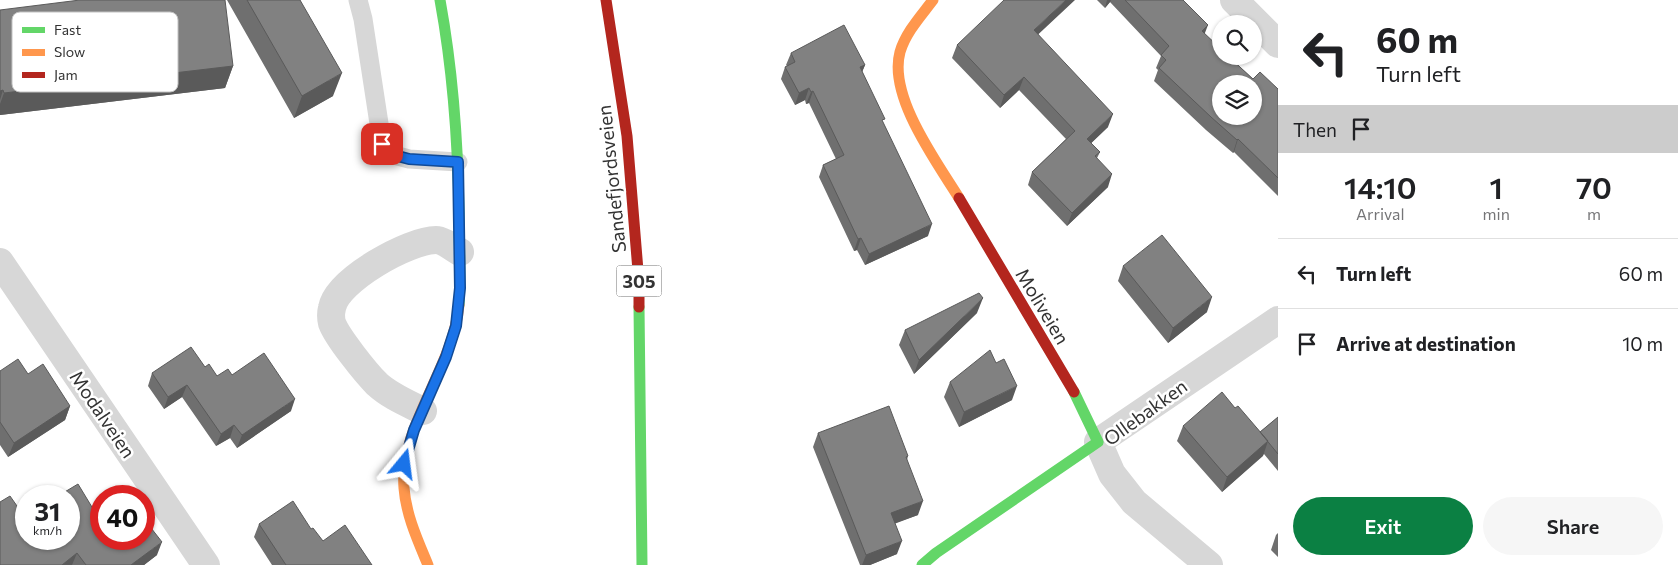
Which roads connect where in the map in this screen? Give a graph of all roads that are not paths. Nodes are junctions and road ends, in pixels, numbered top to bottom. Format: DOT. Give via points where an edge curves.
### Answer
graph roads {
  1 [pos="358,0"];
  2 [pos="440,0"];
  3 [pos="606,0"];
  4 [pos="932,0"];
  5 [pos="1234,0"];
  6 [pos="1278,44"];
  7 [pos="458,162"];
  8 [pos="460,252"];
  9 [pos="0,262"];
  10 [pos="1278,320"];
  11 [pos="423,411"];
  12 [pos="1098,442"];
  13 [pos="206,565"];
  14 [pos="428,565"];
  15 [pos="642,565"];
  16 [pos="922,565"];
  17 [pos="1209,565"];
  1 -- 7 [label="lane" via="382,144 394,155 409,159"];
  2 -- 7 [label="street" via="452,82"];
  3 -- 15 [label="street, Sandefjordsveien / 305" via="627,136 640,282"];
  4 -- 12 [label="street, Moliveien" via="907,34 897,62 900,87 916,127 1079,400"];
  5 -- 6 [label="street"];
  7 -- 8 [label="street"];
  8 -- 11 [label="street" via="456,326"];
  8 -- 11 [label="street" via="438,240 415,243 361,273 339,294 332,306 332,322 341,341 377,384"];
  9 -- 13 [label="street, Modalveien"];
  10 -- 12 [label="street, Ollebakken"];
  11 -- 14 [label="street" via="404,464 404,493 413,528"];
  12 -- 16 [label="street"];
  12 -- 17 [label="street, Ollebakken" via="1112,474 1134,502"];
}
